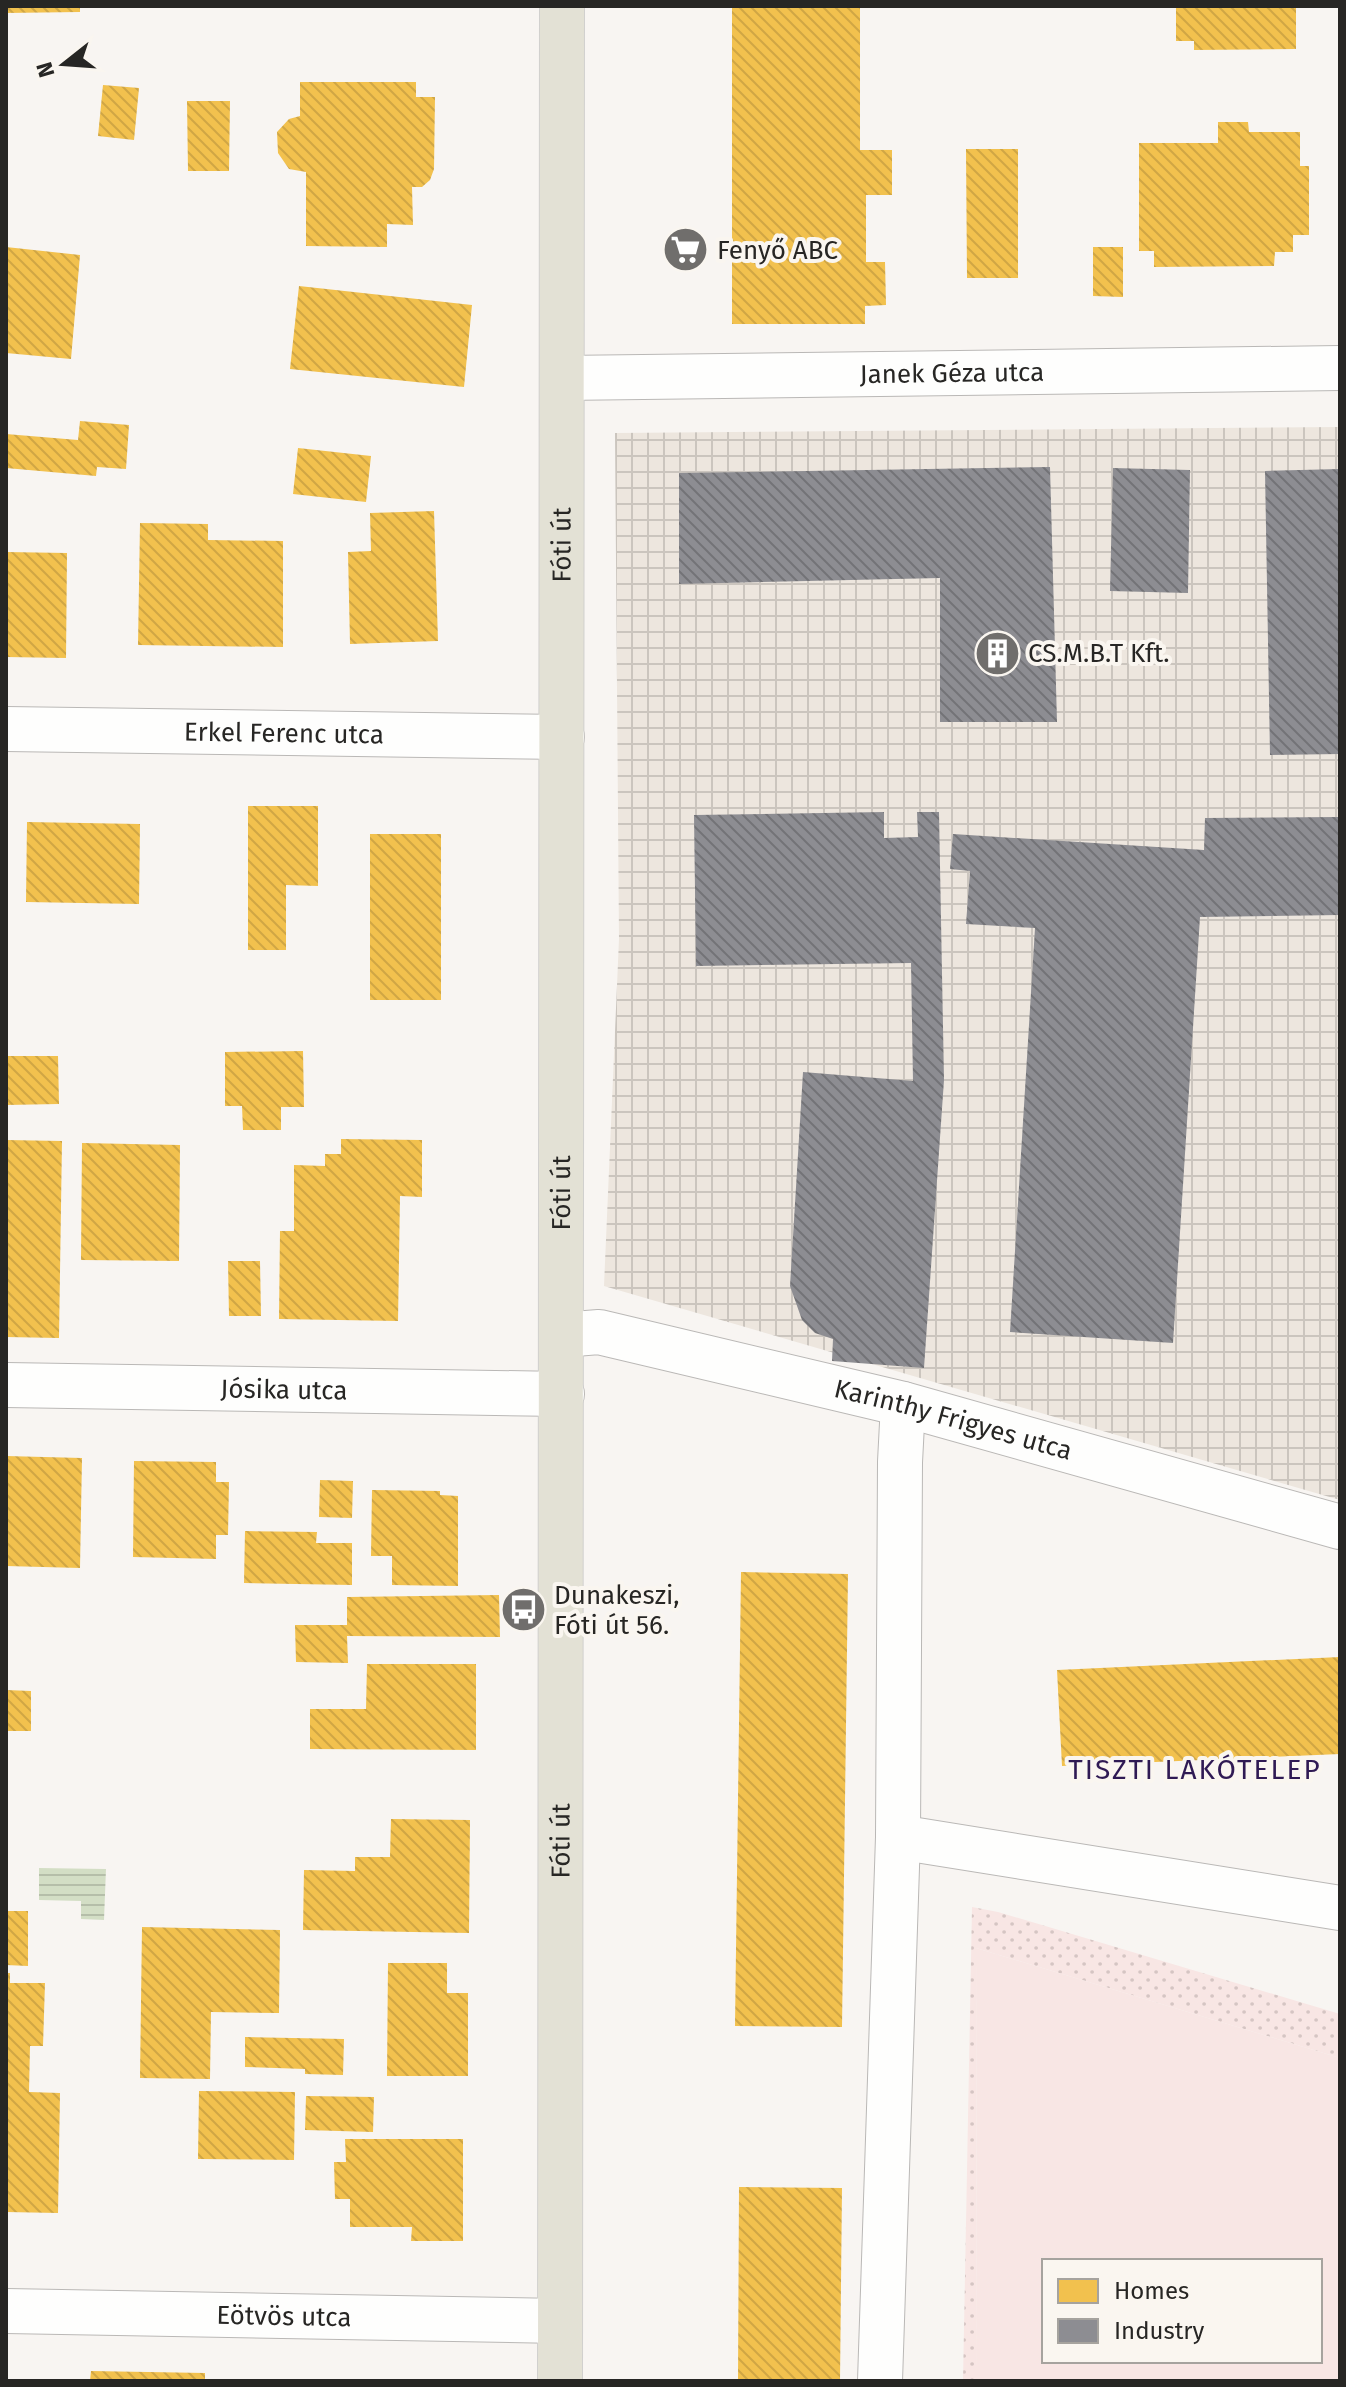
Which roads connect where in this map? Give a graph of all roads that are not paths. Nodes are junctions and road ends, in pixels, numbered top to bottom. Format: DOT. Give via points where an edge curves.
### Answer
graph roads {
  1 [pos="562,6"];
  2 [pos="1340,368"];
  3 [pos="562,378"];
  4 [pos="6,729"];
  5 [pos="562,737"];
  6 [pos="562,1335"];
  7 [pos="6,1385"];
  8 [pos="562,1394"];
  9 [pos="903,1404"];
  10 [pos="1340,1527"];
  11 [pos="898,1837"];
  12 [pos="1340,1908"];
  13 [pos="6,2311"];
  14 [pos="560,2321"];
  15 [pos="560,2381"];
  16 [pos="880,2381"];
  1 -- 3 [label="main road, Fóti út"];
  2 -- 3 [label="street, Janek Géza utca"];
  3 -- 5 [label="main road, Fóti út"];
  4 -- 5 [label="street, Erkel Ferenc utca"];
  5 -- 6 [label="main road, Fóti út"];
  6 -- 8 [label="main road, Fóti út"];
  6 -- 9 [label="street, Karinthy Frigyes utca" via="599,1332"];
  7 -- 8 [label="street, Jósika utca"];
  8 -- 14 [label="main road, Fóti út"];
  9 -- 10 [label="street, Karinthy Frigyes utca"];
  9 -- 11 [label="street"];
  11 -- 12 [label="street"];
  11 -- 16 [label="street"];
  13 -- 14 [label="street, Eötvös utca"];
  14 -- 15 [label="main road, Fóti út"];
}
